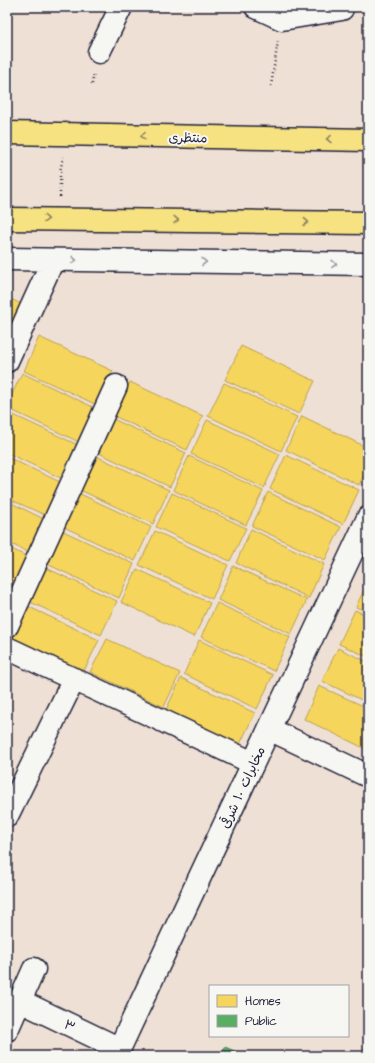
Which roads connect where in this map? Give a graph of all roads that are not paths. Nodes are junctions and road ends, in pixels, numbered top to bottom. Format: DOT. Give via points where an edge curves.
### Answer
graph roads {
  1 [pos="121,7"];
  2 [pos="256,7"];
  3 [pos="342,7"];
  4 [pos="99,52"];
  5 [pos="7,134"];
  6 [pos="368,140"];
  7 [pos="7,218"];
  8 [pos="368,223"];
  9 [pos="7,259"];
  10 [pos="53,260"];
  11 [pos="368,264"];
  12 [pos="7,362"];
  13 [pos="116,386"];
  14 [pos="368,518"];
  15 [pos="7,626"];
  16 [pos="7,648"];
  17 [pos="74,679"];
  18 [pos="269,729"];
  19 [pos="253,763"];
  20 [pos="368,776"];
  21 [pos="7,816"];
  22 [pos="34,969"];
  23 [pos="20,1001"];
  24 [pos="7,1030"];
  25 [pos="118,1053"];
  1 -- 4 [label="street"];
  2 -- 3 [label="street" via="282,19"];
  6 -- 5 [label="main road, منتظری, one-way"];
  7 -- 8 [label="main road, one-way"];
  9 -- 10 [label="street"];
  10 -- 11 [label="street, one-way"];
  10 -- 12 [label="street"];
  13 -- 15 [label="street"];
  14 -- 18 [label="street, مخابرات ۱۰ شرقی"];
  16 -- 17 [label="street"];
  17 -- 19 [label="street"];
  17 -- 21 [label="street"];
  18 -- 19 [label="street, مخابرات ۱۰ شرقی"];
  18 -- 20 [label="street"];
  19 -- 25 [label="street, مخابرات ۱۰ شرقی"];
  22 -- 23 [label="street"];
  23 -- 24 [label="street"];
  23 -- 25 [label="street, ۳"];
}
